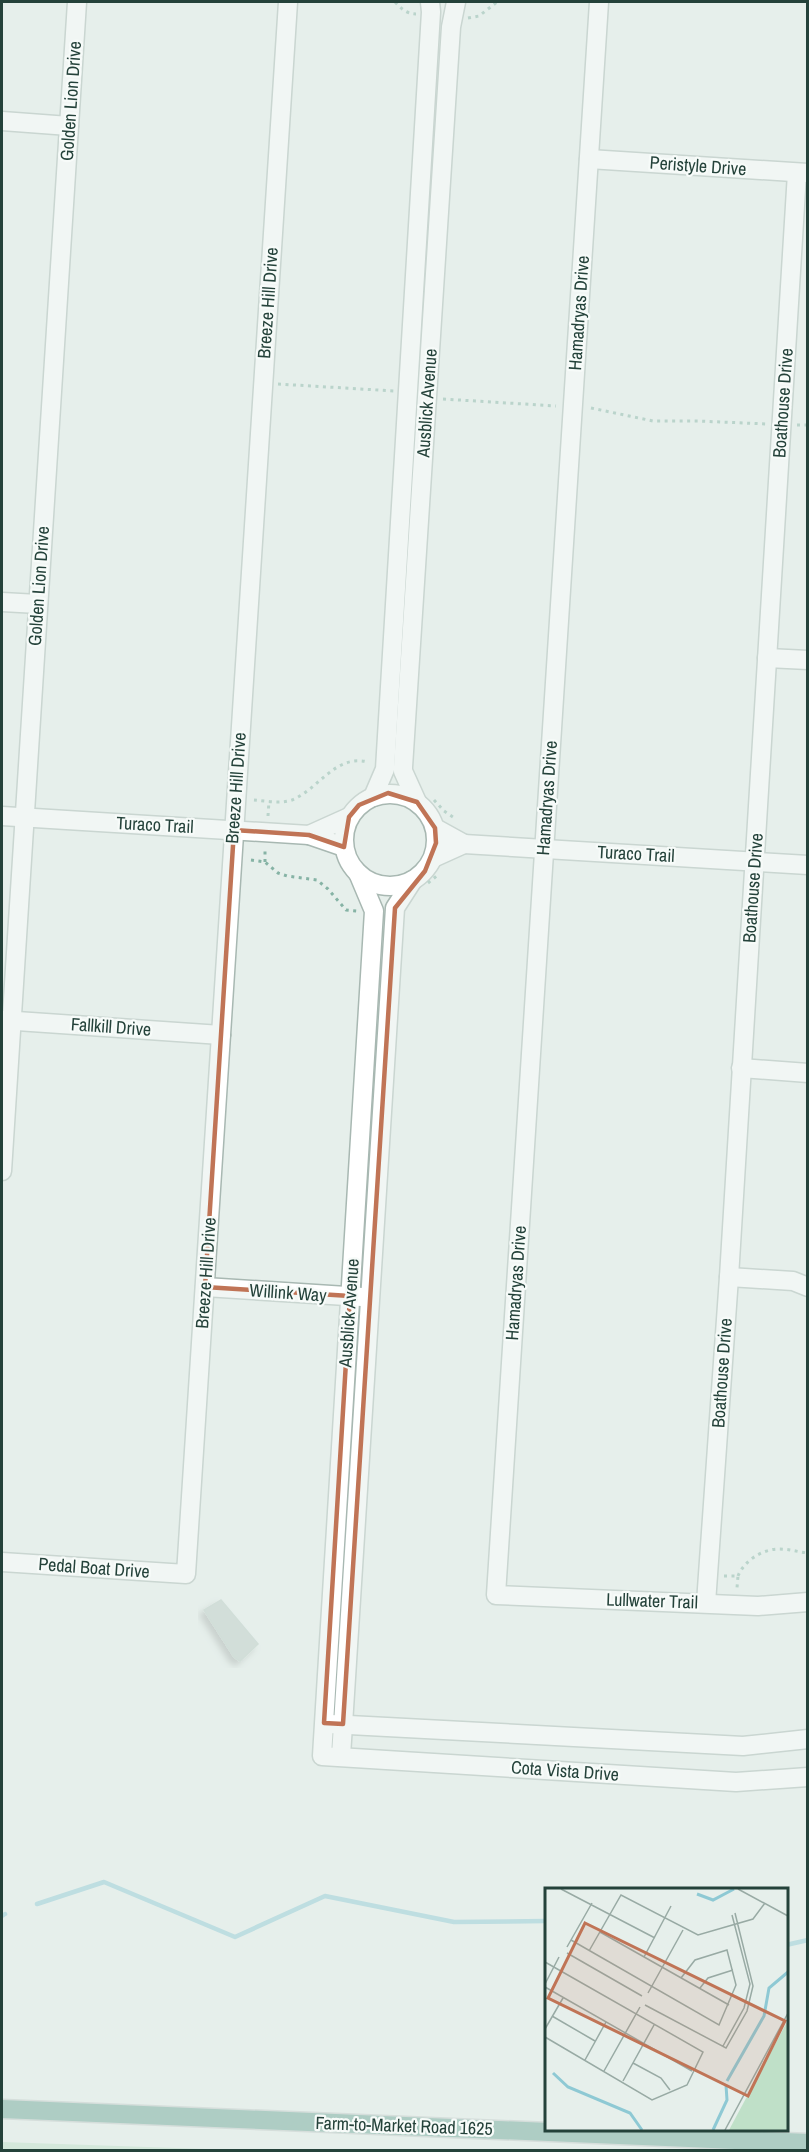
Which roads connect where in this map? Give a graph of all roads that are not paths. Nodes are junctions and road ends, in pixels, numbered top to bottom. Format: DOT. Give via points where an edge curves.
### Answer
graph roads {
  1 [pos="77,2"];
  2 [pos="288,2"];
  3 [pos="456,2"];
  4 [pos="599,2"];
  5 [pos="424,8"];
  6 [pos="2,121"];
  7 [pos="69,126"];
  8 [pos="589,159"];
  9 [pos="802,173"];
  10 [pos="2,602"];
  11 [pos="38,604"];
  12 [pos="767,658"];
  13 [pos="807,660"];
  14 [pos="372,796"];
  15 [pos="417,802"];
  16 [pos="2,816"];
  17 [pos="350,817"];
  18 [pos="24,818"];
  19 [pos="435,828"];
  20 [pos="234,830"];
  21 [pos="309,835"];
  22 [pos="464,844"];
  23 [pos="344,847"];
  24 [pos="544,849"];
  25 [pos="433,858"];
  26 [pos="754,862"];
  27 [pos="807,865"];
  28 [pos="358,873"];
  29 [pos="413,880"];
  30 [pos="6,1020"];
  31 [pos="221,1035"];
  32 [pos="741,1068"];
  33 [pos="807,1073"];
  34 [pos="2,1171"];
  35 [pos="729,1277"];
  36 [pos="205,1287"];
  37 [pos="807,1287"];
  38 [pos="350,1296"];
  39 [pos="370,1298"];
  40 [pos="2,1562"];
  41 [pos="186,1574"];
  42 [pos="496,1595"];
  43 [pos="807,1602"];
  44 [pos="706,1603"];
  45 [pos="324,1723"];
  46 [pos="343,1724"];
  47 [pos="807,1739"];
  48 [pos="322,1756"];
  49 [pos="341,1756"];
  50 [pos="807,1777"];
  51 [pos="2,2109"];
  52 [pos="807,2143"];
  1 -- 7 [label="street, Golden Lion Drive"];
  2 -- 20 [label="street, Breeze Hill Drive"];
  3 -- 15 [label="street, Ausblick Avenue" via="451,27 403,771"];
  4 -- 8 [label="street, Hamadryas Drive"];
  5 -- 14 [label="street, Ausblick Avenue" via="431,7 385,766"];
  6 -- 7 [label="street"];
  7 -- 11 [label="street, Golden Lion Drive"];
  8 -- 9 [label="street, Peristyle Drive"];
  8 -- 24 [label="street, Hamadryas Drive"];
  9 -- 12 [label="street, Boathouse Drive"];
  10 -- 11 [label="street"];
  11 -- 18 [label="street, Golden Lion Drive"];
  12 -- 13 [label="street"];
  12 -- 26 [label="street, Boathouse Drive"];
  14 -- 15 [label="street" via="403,795"];
  14 -- 17 [label="street"];
  15 -- 19 [label="street"];
  16 -- 18 [label="street, Turaco Trail"];
  17 -- 21 [label="street, Turaco Trail"];
  17 -- 23 [label="street"];
  18 -- 20 [label="street, Turaco Trail"];
  18 -- 30 [label="street, Golden Lion Drive"];
  19 -- 22 [label="street, Turaco Trail"];
  19 -- 25 [label="street"];
  20 -- 21 [label="street, Turaco Trail"];
  20 -- 31 [label="street, Breeze Hill Drive"];
  21 -- 23 [label="street, Turaco Trail"];
  22 -- 24 [label="street, Turaco Trail"];
  22 -- 25 [label="street, Turaco Trail"];
  23 -- 28 [label="street"];
  24 -- 26 [label="street, Turaco Trail"];
  24 -- 42 [label="street, Hamadryas Drive"];
  25 -- 29 [label="street"];
  26 -- 27 [label="street, Turaco Trail"];
  26 -- 32 [label="street, Boathouse Drive"];
  28 -- 29 [label="street" via="384,886"];
  28 -- 38 [label="street, Ausblick Avenue" via="374,911"];
  29 -- 39 [label="street, Ausblick Avenue" via="395,908"];
  30 -- 31 [label="street, Fallkill Drive"];
  30 -- 34 [label="street, Golden Lion Drive"];
  31 -- 36 [label="street, Breeze Hill Drive"];
  32 -- 33 [label="street"];
  32 -- 35 [label="street, Boathouse Drive"];
  35 -- 37 [label="street" via="794,1281"];
  35 -- 44 [label="street, Boathouse Drive"];
  36 -- 38 [label="street, Willink Way"];
  36 -- 41 [label="street, Breeze Hill Drive"];
  38 -- 39 [label="street, Willink Way"];
  38 -- 45 [label="street, Ausblick Avenue"];
  39 -- 46 [label="street, Ausblick Avenue"];
  40 -- 41 [label="street, Pedal Boat Drive"];
  42 -- 44 [label="street, Lullwater Trail"];
  43 -- 44 [label="street, Lullwater Trail" via="758,1606"];
  45 -- 46 [label="street, Cota Vista Drive"];
  45 -- 48 [label="street, Ausblick Avenue"];
  46 -- 47 [label="street, Cota Vista Drive" via="742,1746"];
  46 -- 49 [label="street, Ausblick Avenue"];
  48 -- 49 [label="street, Cota Vista Drive"];
  49 -- 50 [label="street, Cota Vista Drive" via="736,1782"];
  51 -- 52 [label="main road, Farm-to-Market Road 1625"];
}
